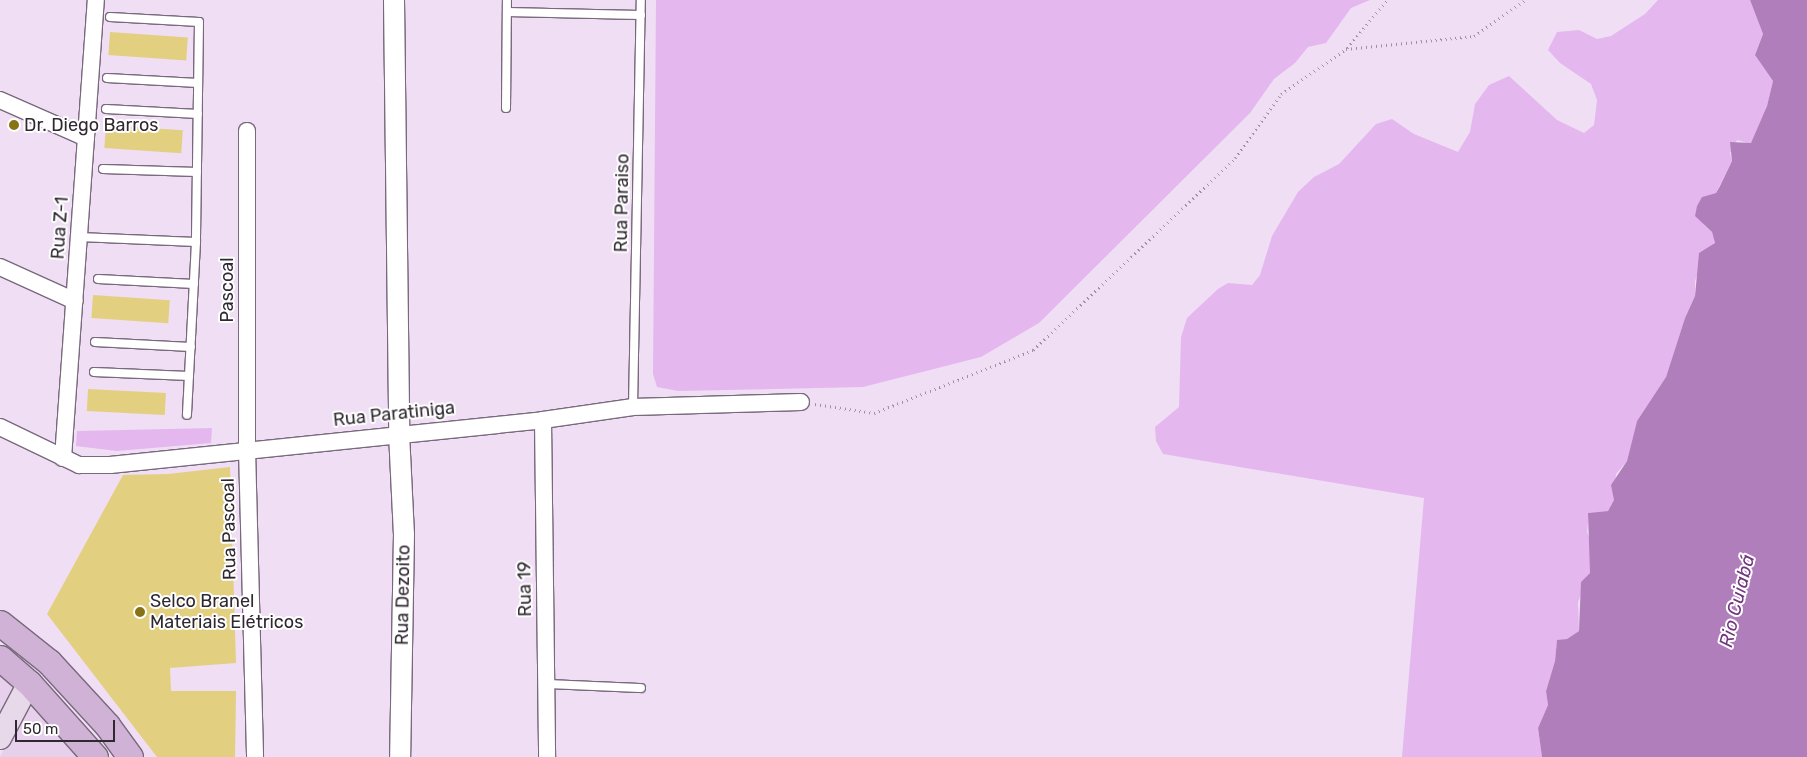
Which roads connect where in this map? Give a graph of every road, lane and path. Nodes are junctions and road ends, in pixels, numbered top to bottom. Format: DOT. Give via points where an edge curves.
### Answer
graph roads {
  1 [pos="96,0"];
  2 [pos="394,0"];
  3 [pos="507,0"];
  4 [pos="641,0"];
  5 [pos="1387,0"];
  6 [pos="1525,0"];
  7 [pos="507,12"];
  8 [pos="641,15"];
  9 [pos="110,17"];
  10 [pos="1346,49"];
  11 [pos="107,78"];
  12 [pos="198,82"];
  13 [pos="0,100"];
  14 [pos="506,108"];
  15 [pos="106,109"];
  16 [pos="198,114"];
  17 [pos="247,131"];
  18 [pos="86,138"];
  19 [pos="104,169"];
  20 [pos="197,172"];
  21 [pos="79,238"];
  22 [pos="196,242"];
  23 [pos="0,267"];
  24 [pos="98,279"];
  25 [pos="194,284"];
  26 [pos="74,301"];
  27 [pos="95,342"];
  28 [pos="191,347"];
  29 [pos="94,372"];
  30 [pos="189,376"];
  31 [pos="801,402"];
  32 [pos="633,407"];
  33 [pos="187,415"];
  34 [pos="543,420"];
  35 [pos="0,427"];
  36 [pos="399,433"];
  37 [pos="247,449"];
  38 [pos="63,458"];
  39 [pos="0,623"];
  40 [pos="0,658"];
  41 [pos="29,683"];
  42 [pos="546,684"];
  43 [pos="641,688"];
  44 [pos="0,738"];
  45 [pos="95,757"];
  46 [pos="130,757"];
  47 [pos="255,757"];
  48 [pos="400,757"];
  49 [pos="547,757"];
  1 -- 18 [label="street, Rua Z-1"];
  2 -- 36 [label="street, Rua Dezoito"];
  3 -- 7 [label="lane"];
  4 -- 8 [label="lane, Rua Paraiso"];
  5 -- 10 [label="path"];
  6 -- 10 [label="path" via="1474,36"];
  7 -- 8 [label="lane"];
  7 -- 14 [label="lane"];
  8 -- 32 [label="lane, Rua Paraiso"];
  9 -- 12 [label="lane" via="199,22"];
  10 -- 31 [label="path" via="1281,94 1235,158 1033,350 874,413"];
  11 -- 12 [label="lane"];
  12 -- 16 [label="lane"];
  13 -- 18 [label="street"];
  15 -- 16 [label="lane"];
  16 -- 20 [label="lane"];
  17 -- 37 [label="street, Pascoal"];
  18 -- 21 [label="street, Rua Z-1"];
  19 -- 20 [label="lane"];
  20 -- 22 [label="lane"];
  21 -- 22 [label="lane"];
  21 -- 26 [label="street, Rua Z-1"];
  22 -- 25 [label="lane"];
  23 -- 26 [label="street"];
  24 -- 25 [label="lane"];
  25 -- 28 [label="lane"];
  26 -- 38 [label="street, Rua Z-1"];
  27 -- 28 [label="lane"];
  28 -- 30 [label="lane"];
  29 -- 30 [label="lane"];
  30 -- 33 [label="lane"];
  31 -- 32 [label="street, Rua Paratiniga"];
  32 -- 34 [label="street, Rua Paratiniga"];
  34 -- 36 [label="street, Rua Paratiniga"];
  34 -- 42 [label="street, Rua 19"];
  35 -- 38 [label="street, Rua Paratiniga"];
  36 -- 37 [label="street, Rua Paratiniga"];
  36 -- 48 [label="street, Rua Dezoito" via="404,534"];
  37 -- 38 [label="street, Rua Paratiniga" via="110,465 79,465"];
  37 -- 47 [label="street, Rua Pascoal"];
  39 -- 46 [label="main road" via="49,662"];
  40 -- 41 [label="main road"];
  41 -- 44 [label="main road"];
  41 -- 45 [label="main road"];
  42 -- 43 [label="lane"];
  42 -- 49 [label="street, Rua 19"];
}
